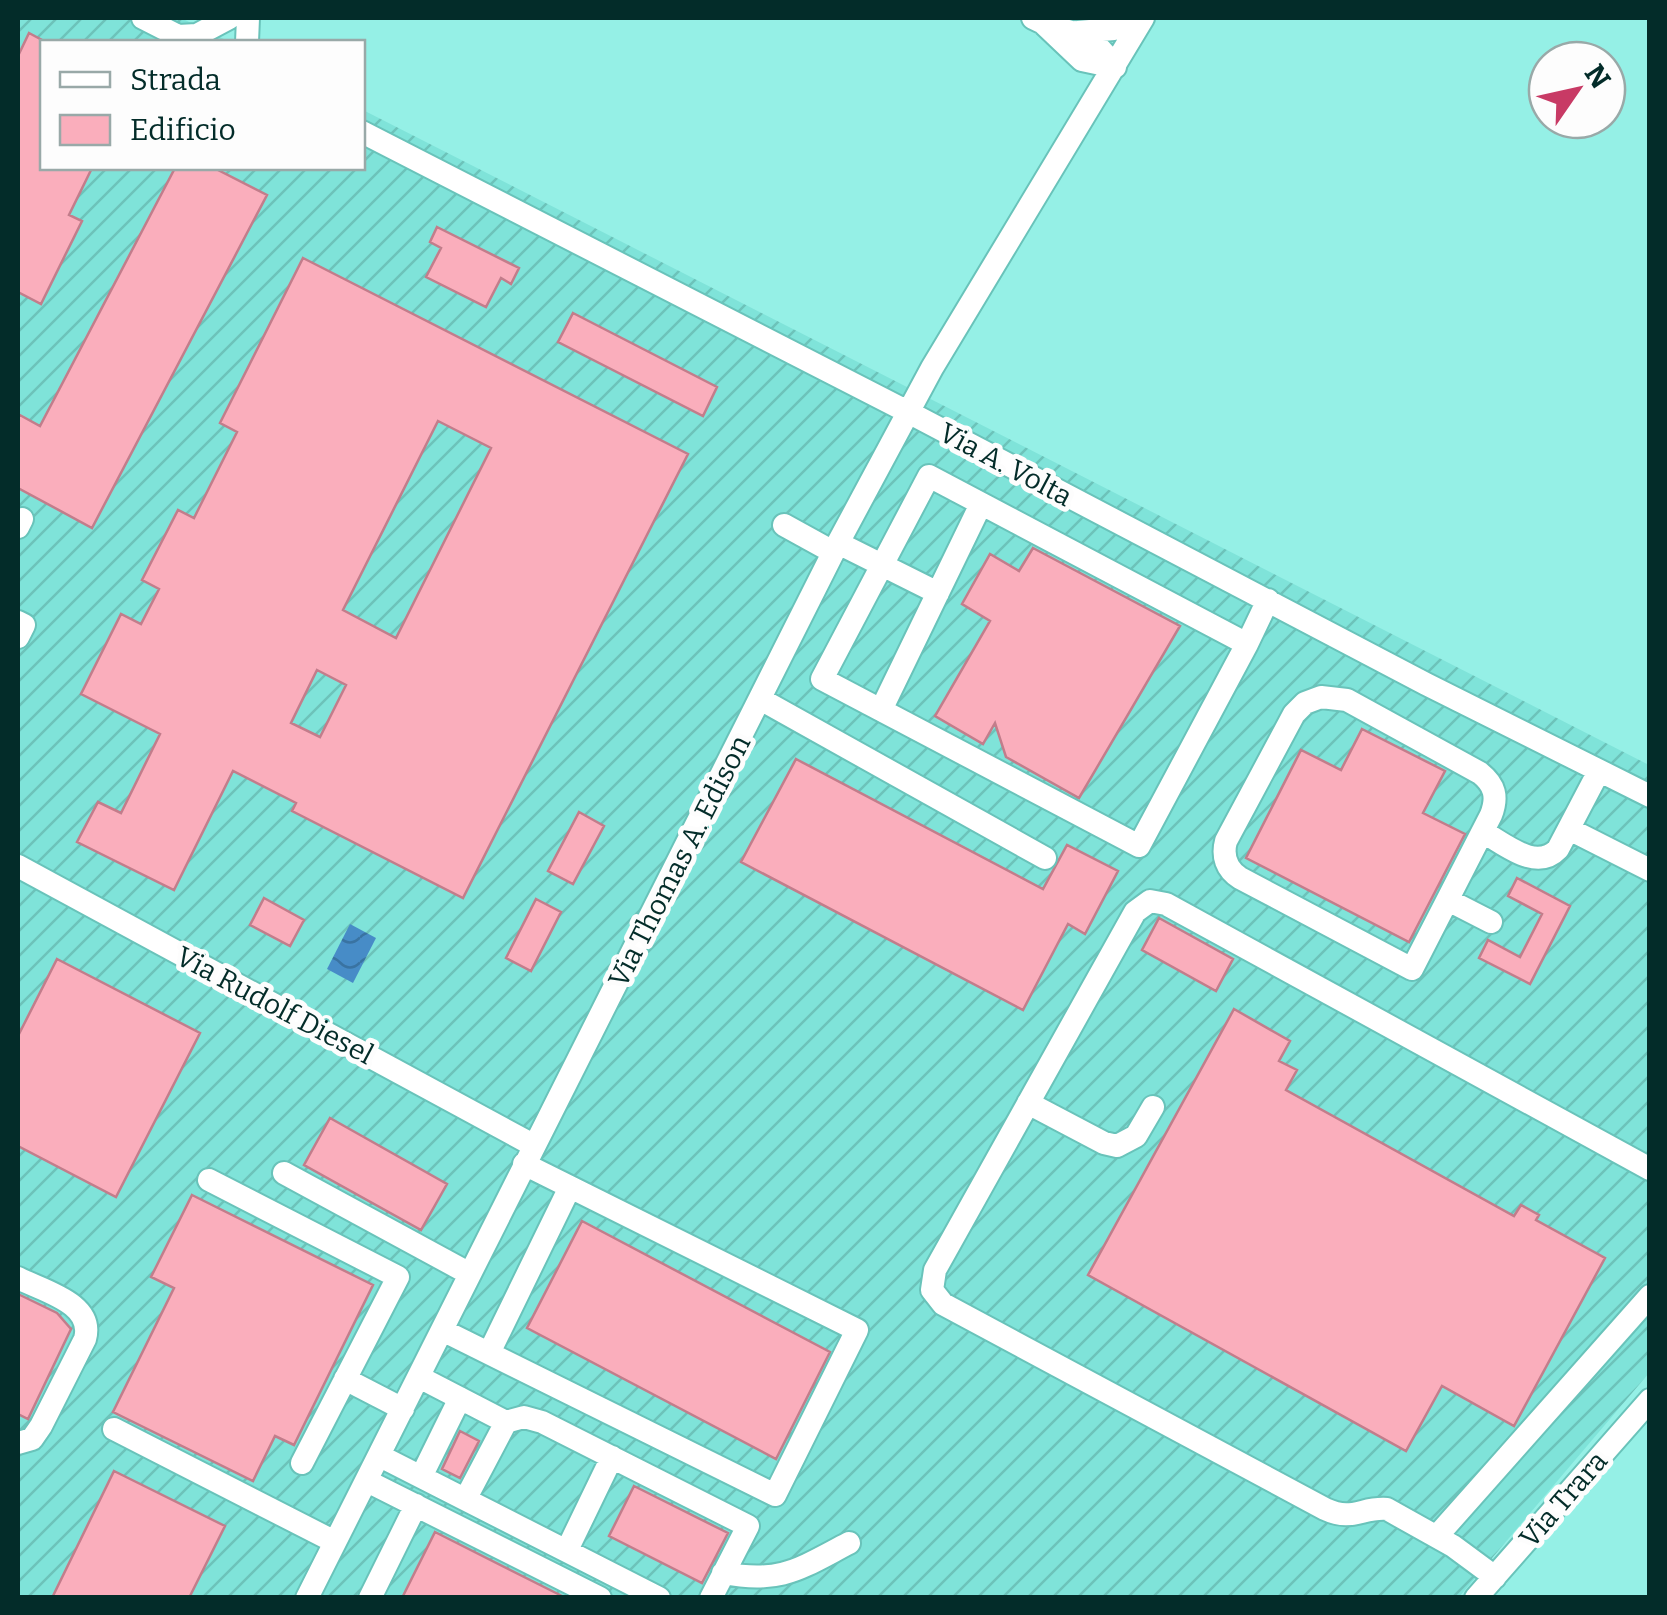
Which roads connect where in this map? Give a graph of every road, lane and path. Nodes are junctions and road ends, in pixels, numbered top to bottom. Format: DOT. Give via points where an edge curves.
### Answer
graph roads {
  1 [pos="143,18"];
  2 [pos="1139,18"];
  3 [pos="1037,20"];
  4 [pos="241,29"];
  5 [pos="184,39"];
  6 [pos="1075,42"];
  7 [pos="1114,68"];
  8 [pos="365,134"];
  9 [pos="1073,136"];
  10 [pos="908,412"];
  11 [pos="981,504"];
  12 [pos="784,525"];
  13 [pos="836,548"];
  14 [pos="882,565"];
  15 [pos="938,592"];
  16 [pos="1268,600"];
  17 [pos="18,622"];
  18 [pos="18,637"];
  19 [pos="1248,644"];
  20 [pos="762,700"];
  21 [pos="881,710"];
  22 [pos="1599,771"];
  23 [pos="1650,796"];
  24 [pos="1568,828"];
  25 [pos="1483,832"];
  26 [pos="1045,858"];
  27 [pos="18,866"];
  28 [pos="1650,870"];
  29 [pos="1448,900"];
  30 [pos="1491,922"];
  31 [pos="1028,1103"];
  32 [pos="1152,1106"];
  33 [pos="529,1154"];
  34 [pos="1650,1169"];
  35 [pos="284,1173"];
  36 [pos="209,1180"];
  37 [pos="570,1187"];
  38 [pos="470,1274"];
  39 [pos="18,1278"];
  40 [pos="1650,1296"];
  41 [pos="442,1330"];
  42 [pos="488,1353"];
  43 [pos="419,1377"];
  44 [pos="345,1380"];
  45 [pos="460,1398"];
  46 [pos="1650,1400"];
  47 [pos="403,1409"];
  48 [pos="506,1422"];
  49 [pos="114,1429"];
  50 [pos="18,1443"];
  51 [pos="380,1456"];
  52 [pos="612,1457"];
  53 [pos="302,1463"];
  54 [pos="422,1475"];
  55 [pos="367,1480"];
  56 [pos="466,1498"];
  57 [pos="416,1505"];
  58 [pos="1437,1536"];
  59 [pos="335,1542"];
  60 [pos="848,1543"];
  61 [pos="568,1550"];
  62 [pos="723,1573"];
  63 [pos="1494,1577"];
  64 [pos="307,1598"];
  65 [pos="370,1598"];
  66 [pos="600,1598"];
  67 [pos="659,1598"];
  68 [pos="710,1598"];
  69 [pos="1476,1598"];
  1 -- 5 [label="street"];
  2 -- 6 [label="street"];
  2 -- 7 [label="street, Via Thomas A. Edison"];
  3 -- 6 [label="street"];
  4 -- 5 [label="street"];
  6 -- 7 [label="street" via="1093,41"];
  6 -- 9 [label="street" via="1083,94"];
  7 -- 9 [label="street, Via Thomas A. Edison"];
  8 -- 10 [label="street, Via A. Volta"];
  9 -- 10 [label="street, Via Thomas A. Edison"];
  10 -- 13 [label="street, Via Thomas A. Edison"];
  10 -- 16 [label="street, Via A. Volta"];
  11 -- 14 [label="street" via="929,476"];
  11 -- 15 [label="street"];
  11 -- 19 [label="street"];
  12 -- 13 [label="street"];
  13 -- 14 [label="street"];
  13 -- 20 [label="street, Via Thomas A. Edison"];
  14 -- 15 [label="street"];
  14 -- 21 [label="street" via="822,679"];
  15 -- 21 [label="street"];
  16 -- 19 [label="street"];
  16 -- 22 [label="street, Via A. Volta"];
  17 -- 18 [label="street" via="24,625"];
  19 -- 21 [label="street" via="1139,846"];
  20 -- 26 [label="street"];
  20 -- 33 [label="street, Via Thomas A. Edison"];
  22 -- 23 [label="street, Via A. Volta"];
  22 -- 24 [label="street"];
  24 -- 25 [label="street" via="1554,853 1540,860"];
  24 -- 28 [label="street"];
  25 -- 29 [label="street"];
  25 -- 29 [label="street" via="1496,802 1484,776 1348,700 1327,696 1294,714 1226,841 1234,874 1412,968"];
  27 -- 33 [label="street, Via Rudolf Diesel"];
  29 -- 30 [label="street"];
  31 -- 32 [label="street" via="1118,1146 1136,1136"];
  31 -- 34 [label="street" via="1135,912 1155,901"];
  31 -- 58 [label="street" via="935,1270 938,1300 1325,1510 1346,1517 1387,1509"];
  33 -- 37 [label="street, Via Rudolf Diesel"];
  33 -- 38 [label="street, Via Thomas A. Edison"];
  35 -- 38 [label="street"];
  36 -- 44 [label="street" via="398,1278"];
  37 -- 42 [label="street"];
  37 -- 42 [label="street, Via Rudolf Diesel" via="857,1330 841,1363 775,1496"];
  38 -- 41 [label="street, Via Thomas A. Edison"];
  39 -- 50 [label="street" via="74,1306 88,1326 41,1426 32,1439"];
  40 -- 58 [label="street"];
  41 -- 42 [label="street"];
  41 -- 43 [label="street, Via Thomas A. Edison"];
  43 -- 45 [label="street"];
  43 -- 47 [label="street, Via Thomas A. Edison"];
  44 -- 47 [label="street"];
  44 -- 53 [label="street"];
  45 -- 48 [label="street"];
  45 -- 54 [label="street"];
  46 -- 63 [label="street, Via Trara"];
  47 -- 51 [label="street, Via Thomas A. Edison"];
  48 -- 52 [label="street" via="533,1419"];
  48 -- 56 [label="street"];
  49 -- 59 [label="street"];
  51 -- 54 [label="street"];
  51 -- 55 [label="street, Via Thomas A. Edison"];
  52 -- 61 [label="street"];
  52 -- 62 [label="street" via="748,1526"];
  54 -- 56 [label="street"];
  55 -- 57 [label="street"];
  55 -- 59 [label="street, Via Thomas A. Edison"];
  56 -- 61 [label="street"];
  57 -- 65 [label="street"];
  57 -- 66 [label="street"];
  58 -- 63 [label="street"];
  59 -- 64 [label="street, Via Thomas A. Edison"];
  60 -- 62 [label="street" via="779,1576"];
  61 -- 67 [label="street"];
  62 -- 68 [label="street"];
  63 -- 69 [label="street, Via Trara"];
}
